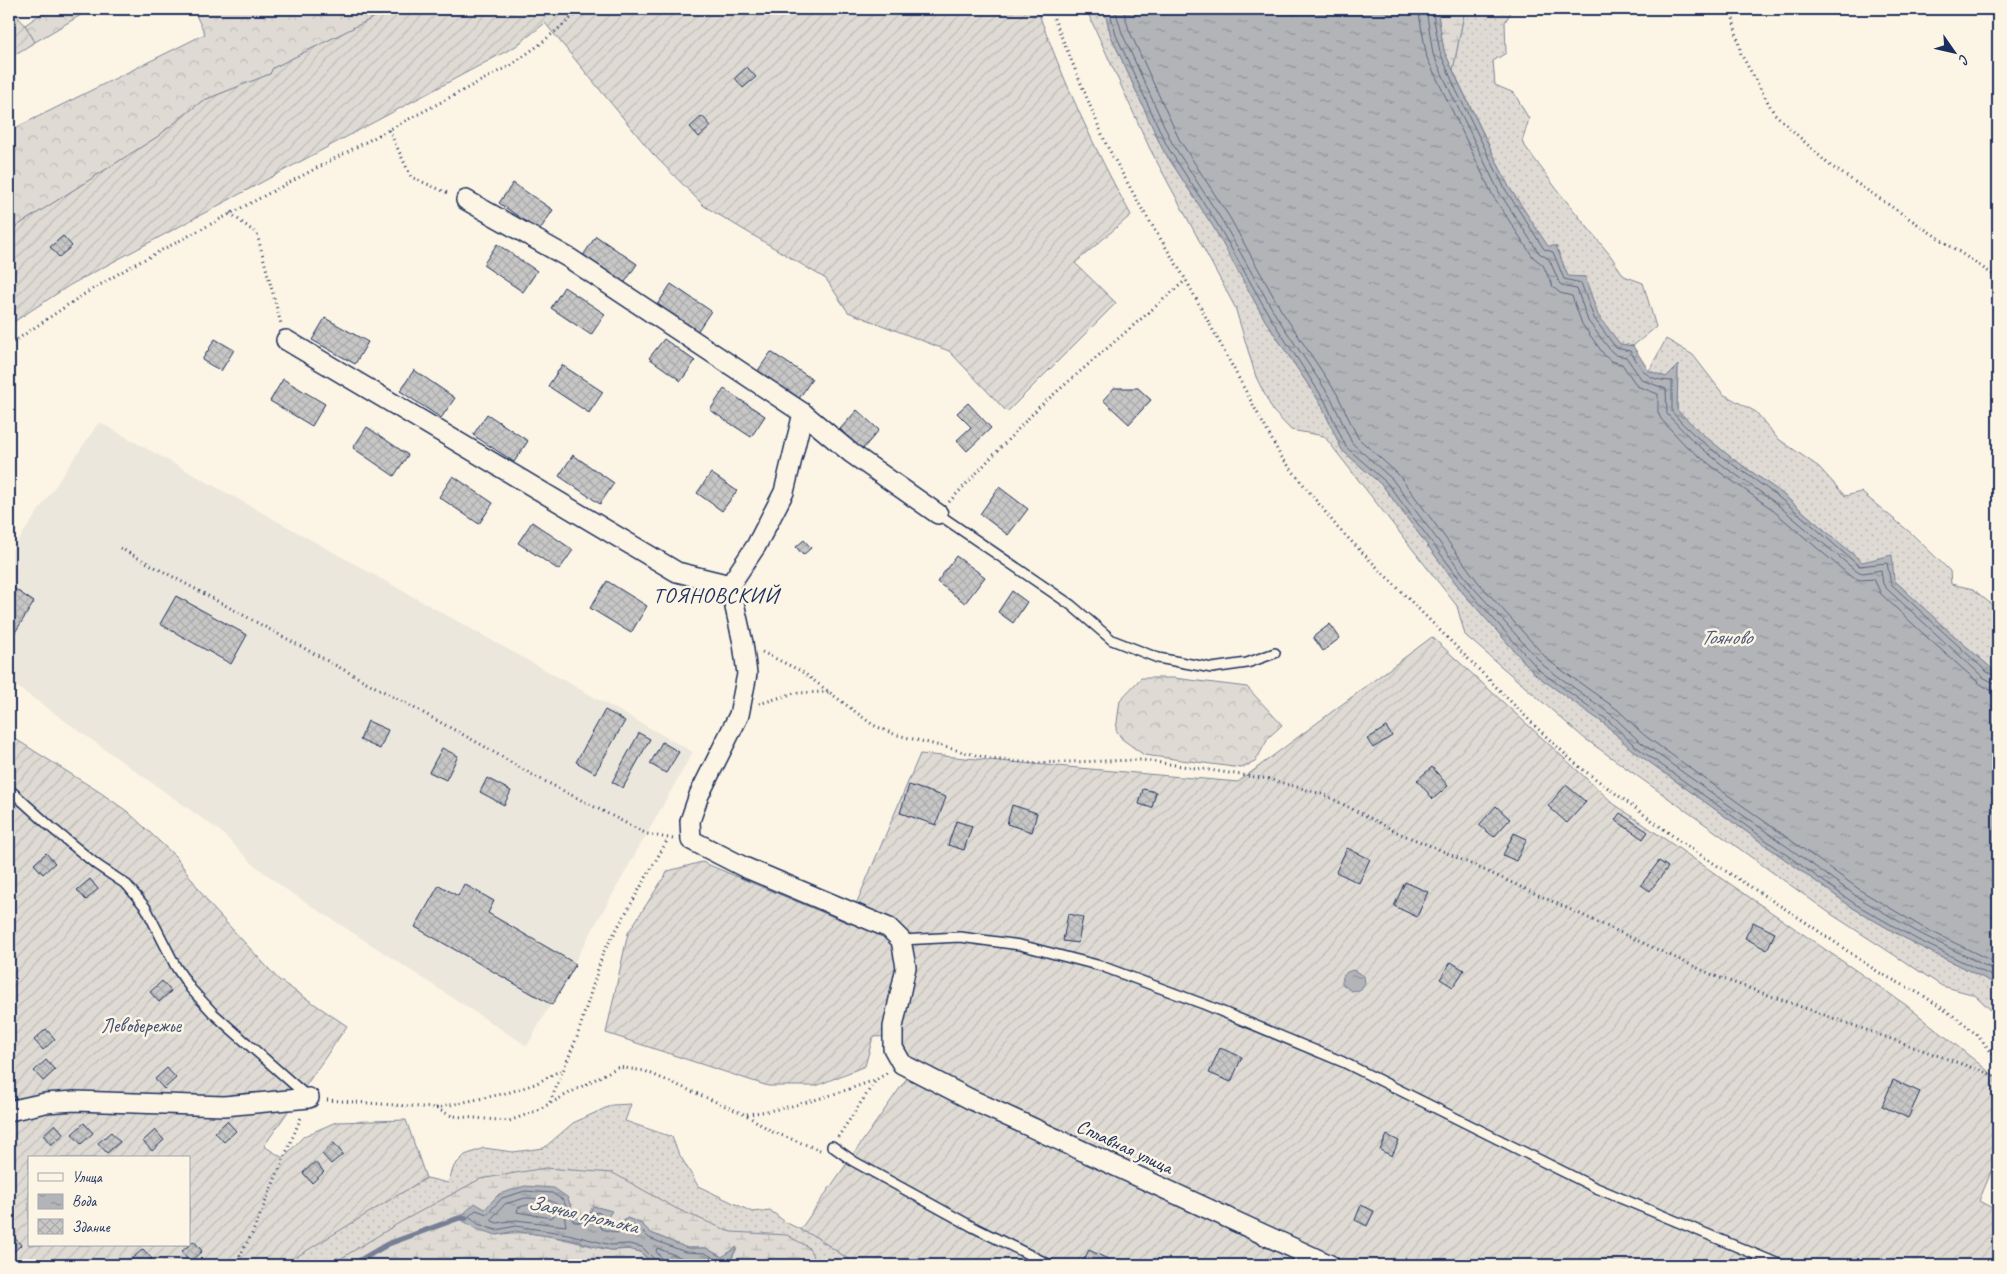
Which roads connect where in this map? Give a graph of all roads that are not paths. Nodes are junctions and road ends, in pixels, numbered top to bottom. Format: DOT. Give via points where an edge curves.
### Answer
graph roads {
  1 [pos="466,200"];
  2 [pos="286,340"];
  3 [pos="803,413"];
  4 [pos="938,514"];
  5 [pos="730,585"];
  6 [pos="1275,653"];
  7 [pos="9,789"];
  8 [pos="901,940"];
  9 [pos="309,1098"];
  10 [pos="9,1111"];
  11 [pos="832,1146"];
  12 [pos="1050,1265"];
  13 [pos="1330,1265"];
  14 [pos="1782,1265"];
  1 -- 3 [label="street" via="569,258"];
  2 -- 5 [label="street" via="677,572"];
  3 -- 4 [label="street" via="851,453"];
  3 -- 5 [label="street" via="784,492 756,546"];
  4 -- 6 [label="lane" via="1071,605 1112,640 1158,658 1212,668 1247,663"];
  5 -- 8 [label="street" via="747,674 739,714 699,794 690,821 690,840 744,867 889,928"];
  7 -- 9 [label="lane" via="75,847 127,885 146,908 191,989 214,1014"];
  8 -- 13 [label="street, Сплавная улица" via="906,967 892,1026 893,1048 902,1064 970,1099"];
  8 -- 14 [label="lane" via="960,937 1020,945 1101,966 1206,1004 1343,1062 1594,1187"];
  9 -- 10 [label="street" via="224,1106 45,1102"];
  11 -- 12 [label="lane" via="870,1170"];
}
